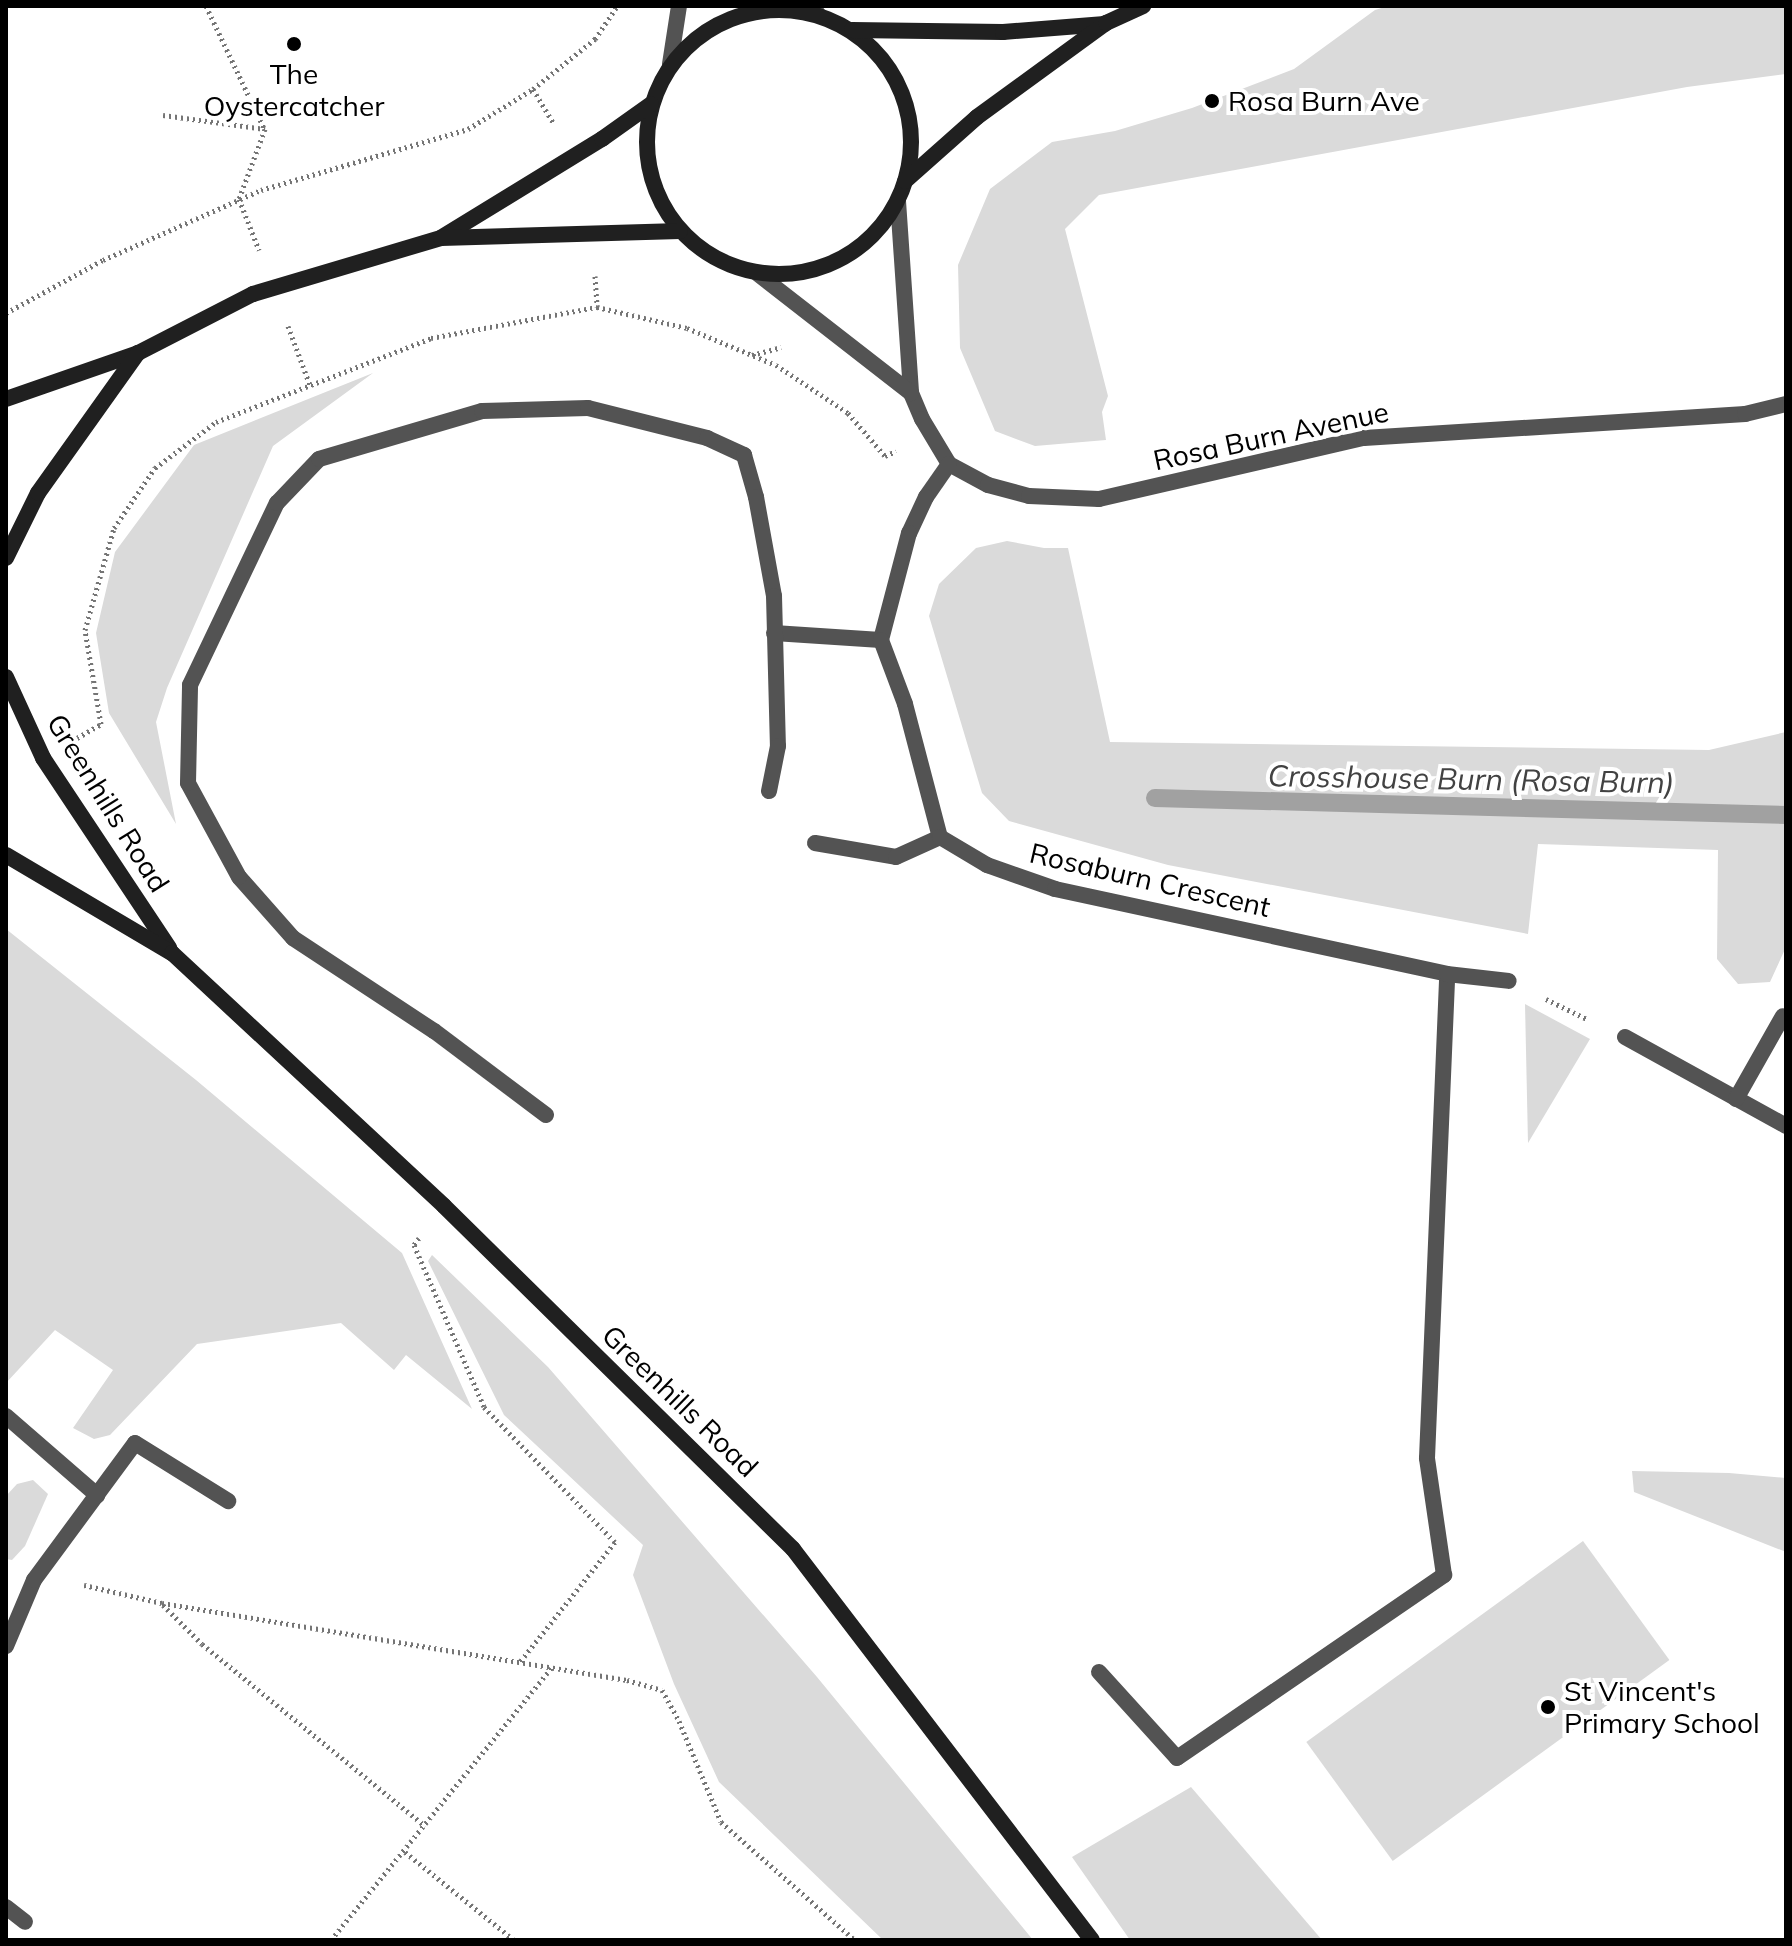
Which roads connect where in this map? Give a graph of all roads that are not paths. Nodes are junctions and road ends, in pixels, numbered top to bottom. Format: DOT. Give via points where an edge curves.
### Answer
graph roads {
  1 [pos="679,6"];
  2 [pos="1143,6"];
  3 [pos="815,10"];
  4 [pos="1106,23"];
  5 [pos="852,30"];
  6 [pos="670,64"];
  7 [pos="651,104"];
  8 [pos="904,182"];
  9 [pos="898,201"];
  10 [pos="680,231"];
  11 [pos="441,238"];
  12 [pos="758,274"];
  13 [pos="138,353"];
  14 [pos="911,393"];
  15 [pos="6,399"];
  16 [pos="1786,404"];
  17 [pos="949,464"];
  18 [pos="6,558"];
  19 [pos="774,633"];
  20 [pos="881,640"];
  21 [pos="6,677"];
  22 [pos="769,791"];
  23 [pos="940,837"];
  24 [pos="815,843"];
  25 [pos="6,855"];
  26 [pos="172,953"];
  27 [pos="1447,974"];
  28 [pos="1509,981"];
  29 [pos="1783,1016"];
  30 [pos="1625,1037"];
  31 [pos="1736,1099"];
  32 [pos="546,1115"];
  33 [pos="1786,1126"];
  34 [pos="6,1416"];
  35 [pos="97,1495"];
  36 [pos="228,1501"];
  37 [pos="6,1646"];
  38 [pos="1099,1672"];
  39 [pos="6,1907"];
  40 [pos="25,1922"];
  41 [pos="1092,1940"];
  1 -- 6 [label="street"];
  2 -- 4 [label="street"];
  3 -- 5 [label="street"];
  3 -- 6 [label="street" via="743,13 702,33"];
  4 -- 5 [label="street" via="1003,32"];
  4 -- 8 [label="street" via="977,117"];
  5 -- 8 [label="street" via="880,56 900,88 911,125"];
  6 -- 7 [label="street"];
  7 -- 10 [label="street" via="646,149 656,192"];
  7 -- 11 [label="street"];
  8 -- 9 [label="street"];
  9 -- 12 [label="street" via="876,232 846,257 803,272"];
  9 -- 14 [label="street"];
  10 -- 11 [label="street"];
  10 -- 12 [label="street" via="716,259"];
  11 -- 13 [label="street" via="253,294"];
  12 -- 14 [label="street"];
  13 -- 15 [label="street"];
  13 -- 18 [label="street" via="38,493"];
  14 -- 17 [label="street"];
  16 -- 17 [label="street, Rosa Burn Avenue" via="1745,414 1364,438 1099,499 1029,496 988,485"];
  17 -- 20 [label="street" via="909,533"];
  19 -- 20 [label="street"];
  19 -- 22 [label="street" via="778,746"];
  19 -- 32 [label="street" via="774,596 744,455 707,438 588,408 482,411 319,459 277,503 190,685 188,783 239,877 293,938 434,1031"];
  20 -- 23 [label="street" via="905,704"];
  21 -- 26 [label="street, Greenhills Road" via="43,758"];
  23 -- 24 [label="street" via="896,857"];
  23 -- 27 [label="street, Rosaburn Crescent" via="987,865 1055,889"];
  25 -- 26 [label="street, Greenhills Road"];
  26 -- 41 [label="street, Greenhills Road" via="444,1206 793,1549"];
  27 -- 28 [label="street, Rosaburn Crescent"];
  27 -- 38 [label="street" via="1427,1458 1444,1575 1177,1758"];
  29 -- 31 [label="street"];
  30 -- 31 [label="street"];
  31 -- 33 [label="street"];
  34 -- 35 [label="street"];
  35 -- 36 [label="street" via="135,1443"];
  35 -- 37 [label="street" via="39,1573"];
  39 -- 40 [label="street"];
}
